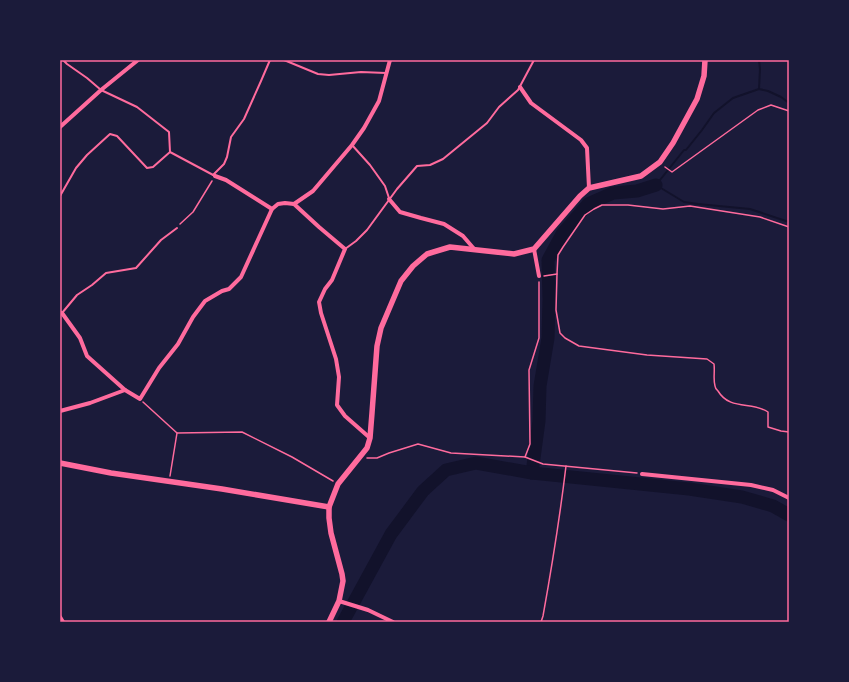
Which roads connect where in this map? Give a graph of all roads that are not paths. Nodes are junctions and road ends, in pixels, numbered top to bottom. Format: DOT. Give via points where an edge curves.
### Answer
graph roads {
  1 [pos="63,60"];
  2 [pos="138,60"];
  3 [pos="270,60"];
  4 [pos="284,60"];
  5 [pos="390,60"];
  6 [pos="534,60"];
  7 [pos="705,60"];
  8 [pos="386,73"];
  9 [pos="520,87"];
  10 [pos="101,90"];
  11 [pos="60,127"];
  12 [pos="352,146"];
  13 [pos="170,152"];
  14 [pos="214,175"];
  15 [pos="589,188"];
  16 [pos="60,196"];
  17 [pos="389,199"];
  18 [pos="294,204"];
  19 [pos="272,208"];
  20 [pos="177,228"];
  21 [pos="534,248"];
  22 [pos="345,249"];
  23 [pos="475,250"];
  24 [pos="539,276"];
  25 [pos="61,312"];
  26 [pos="125,390"];
  27 [pos="60,410"];
  28 [pos="370,438"];
  29 [pos="60,463"];
  30 [pos="642,474"];
  31 [pos="789,498"];
  32 [pos="329,507"];
  33 [pos="342,601"];
  34 [pos="60,617"];
  35 [pos="63,622"];
  36 [pos="329,622"];
  37 [pos="393,622"];
  1 -- 10 [label="lane"];
  2 -- 10 [label="street"];
  3 -- 14 [label="lane" via="244,119 231,137 224,164"];
  4 -- 8 [label="lane" via="318,74"];
  5 -- 8 [label="street"];
  6 -- 9 [label="lane"];
  7 -- 15 [label="street" via="698,98 660,162 641,176"];
  8 -- 12 [label="street" via="379,101"];
  9 -- 15 [label="street" via="531,103 584,144"];
  9 -- 17 [label="lane" via="487,123 443,159 430,165 417,166"];
  10 -- 11 [label="street"];
  10 -- 13 [label="lane" via="138,107 169,132"];
  12 -- 17 [label="lane" via="370,164 385,186"];
  12 -- 18 [label="street" via="313,191"];
  13 -- 14 [label="lane"];
  13 -- 16 [label="lane" via="153,167 147,168 117,136 110,134 79,164"];
  14 -- 19 [label="street"];
  15 -- 21 [label="street"];
  17 -- 22 [label="lane" via="367,230"];
  17 -- 23 [label="street" via="400,212 444,224 463,236"];
  18 -- 19 [label="street" via="278,204"];
  18 -- 22 [label="street"];
  19 -- 26 [label="street" via="241,278 229,289 205,301 140,399"];
  20 -- 25 [label="lane" via="161,240 136,268 106,273 77,295"];
  21 -- 23 [label="street" via="514,254"];
  21 -- 24 [label="street"];
  22 -- 28 [label="street" via="320,302 321,313 336,359 339,377 337,405 345,416"];
  23 -- 28 [label="street" via="450,247 426,254 401,281 381,328 377,346"];
  25 -- 26 [label="street" via="80,338 87,356"];
  26 -- 27 [label="street" via="90,403"];
  28 -- 32 [label="street" via="367,448 338,484"];
  29 -- 32 [label="street"];
  30 -- 31 [label="street" via="751,485 773,490"];
  32 -- 33 [label="street" via="331,533 343,581"];
  33 -- 36 [label="street"];
  33 -- 37 [label="street"];
  34 -- 35 [label="street"];
}
